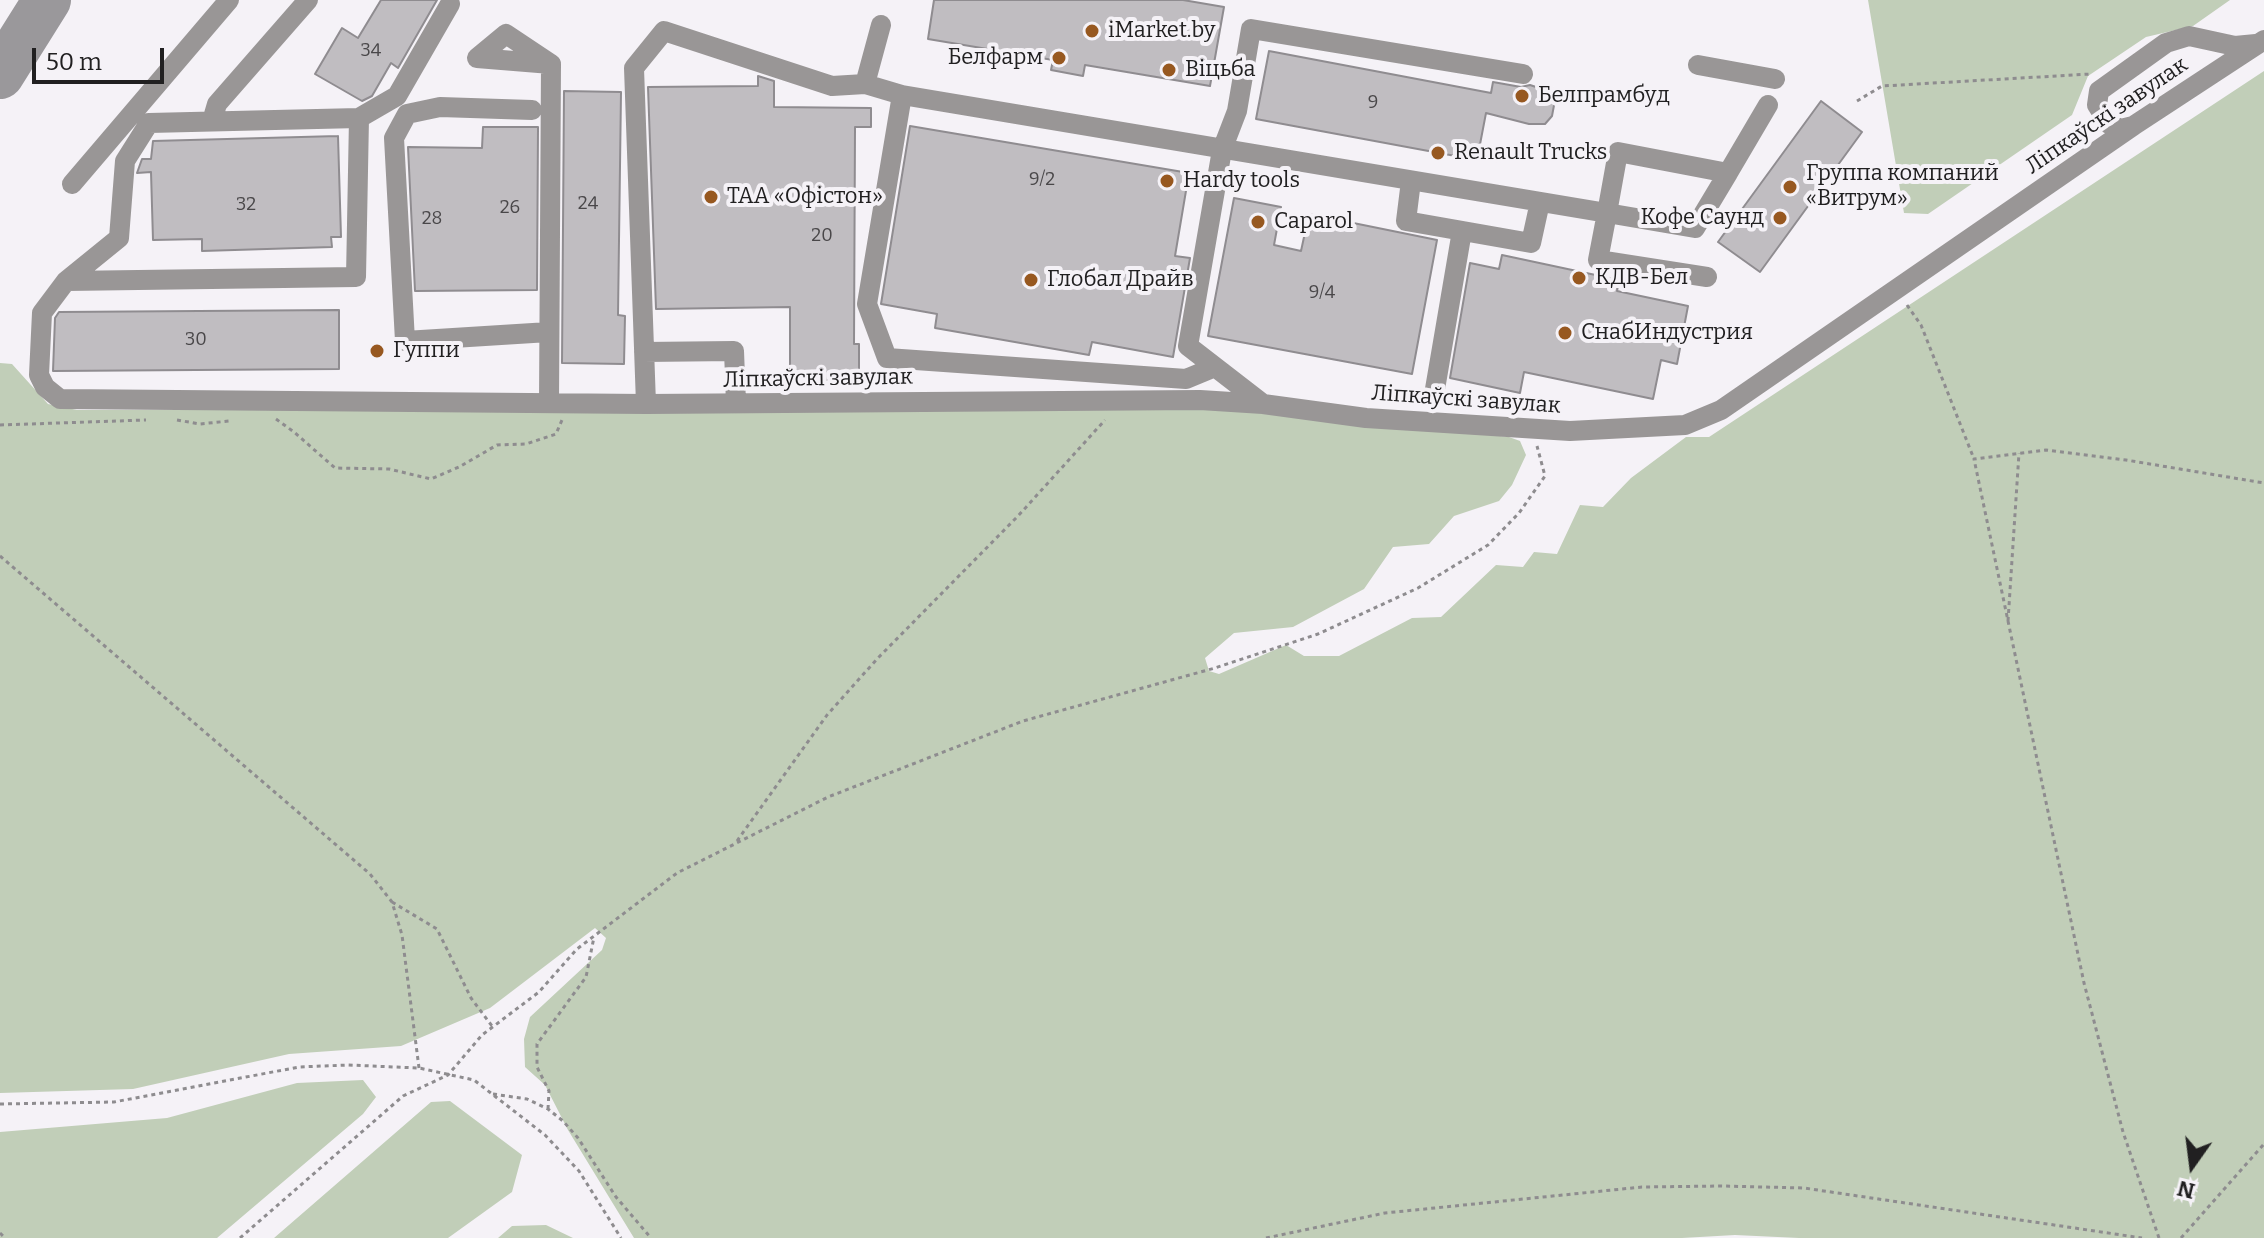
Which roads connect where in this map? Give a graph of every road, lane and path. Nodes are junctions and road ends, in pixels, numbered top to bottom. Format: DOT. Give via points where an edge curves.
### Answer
graph roads {
  1 [pos="229,0"];
  2 [pos="308,0"];
  3 [pos="450,4"];
  4 [pos="881,25"];
  5 [pos="2262,41"];
  6 [pos="551,64"];
  7 [pos="1698,65"];
  8 [pos="1523,74"];
  9 [pos="2095,74"];
  10 [pos="1775,79"];
  11 [pos="865,84"];
  12 [pos="902,95"];
  13 [pos="1857,101"];
  14 [pos="1768,105"];
  15 [pos="532,110"];
  16 [pos="359,118"];
  17 [pos="212,121"];
  18 [pos="2133,126"];
  19 [pos="1222,150"];
  20 [pos="1728,173"];
  21 [pos="1411,181"];
  22 [pos="72,184"];
  23 [pos="1540,202"];
  24 [pos="1607,213"];
  25 [pos="1462,231"];
  26 [pos="1707,277"];
  27 [pos="66,281"];
  28 [pos="1897,291"];
  29 [pos="549,332"];
  30 [pos="644,352"];
  31 [pos="1215,367"];
  32 [pos="1435,389"];
  33 [pos="1112,399"];
  34 [pos="549,403"];
  35 [pos="736,403"];
  36 [pos="646,404"];
  37 [pos="1263,404"];
  38 [pos="272,417"];
  39 [pos="573,417"];
  40 [pos="239,419"];
  41 [pos="152,420"];
  42 [pos="177,420"];
  43 [pos="0,425"];
  44 [pos="1532,428"];
  45 [pos="2019,453"];
  46 [pos="1974,459"];
  47 [pos="2264,483"];
  48 [pos="0,556"];
  49 [pos="2008,628"];
  50 [pos="735,844"];
  51 [pos="392,902"];
  52 [pos="594,936"];
  53 [pos="492,1027"];
  54 [pos="419,1068"];
  55 [pos="448,1075"];
  56 [pos="493,1094"];
  57 [pos="0,1104"];
  58 [pos="548,1109"];
  59 [pos="2264,1144"];
  60 [pos="0,1233"];
  61 [pos="5,1238"];
  62 [pos="240,1238"];
  63 [pos="621,1238"];
  64 [pos="651,1238"];
  65 [pos="1266,1238"];
  66 [pos="2142,1238"];
  67 [pos="2159,1238"];
  68 [pos="2181,1238"];
  1 -- 22 [label="street"];
  2 -- 17 [label="street" via="217,104"];
  3 -- 16 [label="street" via="397,96"];
  4 -- 11 [label="street"];
  5 -- 18 [label="street, Ліпкаўскі завулак"];
  5 -- 18 [label="street" via="2235,46 2182,37 2166,43 2100,89 2096,102 2115,128"];
  6 -- 29 [label="street"];
  7 -- 10 [label="street"];
  8 -- 19 [label="street" via="1251,29 1237,111"];
  9 -- 13 [label="path" via="1882,86"];
  11 -- 12 [label="street"];
  11 -- 30 [label="street" via="832,86 664,31 634,68"];
  12 -- 19 [label="street"];
  12 -- 31 [label="street" via="867,304 887,358 1186,379"];
  14 -- 20 [label="street"];
  15 -- 29 [label="street" via="440,107 407,114 394,138 405,341"];
  16 -- 17 [label="street"];
  16 -- 27 [label="street" via="356,277"];
  17 -- 27 [label="street, Ліпкаўскі завулак" via="149,123 125,161 119,238"];
  18 -- 28 [label="street, Ліпкаўскі завулак"];
  19 -- 21 [label="street"];
  19 -- 31 [label="street" via="1188,346"];
  20 -- 24 [label="street" via="1695,228"];
  20 -- 24 [label="street" via="1618,152"];
  21 -- 23 [label="street"];
  21 -- 25 [label="street" via="1406,221"];
  23 -- 24 [label="street"];
  23 -- 25 [label="street" via="1531,243"];
  24 -- 26 [label="street" via="1598,260"];
  25 -- 32 [label="street"];
  27 -- 34 [label="street, Ліпкаўскі завулак" via="42,313 41,329 39,375 60,399"];
  28 -- 44 [label="street, Ліпкаўскі завулак" via="1721,410 1685,425"];
  28 -- 46 [label="path" via="1921,325"];
  29 -- 34 [label="street"];
  30 -- 35 [label="street" via="734,351"];
  30 -- 36 [label="street"];
  31 -- 37 [label="street"];
  33 -- 35 [label="street, Ліпкаўскі завулак"];
  33 -- 37 [label="street, Ліпкаўскі завулак"];
  33 -- 50 [label="path" via="1104,423 827,715"];
  34 -- 36 [label="street, Ліпкаўскі завулак"];
  35 -- 36 [label="street, Ліпкаўскі завулак"];
  37 -- 44 [label="street, Ліпкаўскі завулак" via="1366,418"];
  38 -- 39 [label="path" via="335,468 389,469 431,479 497,445 526,444 556,434 561,420"];
  40 -- 42 [label="path" via="200,424"];
  41 -- 43 [label="path"];
  44 -- 50 [label="path" via="1545,476 1528,500 1488,545 1418,588 1318,634 1023,721 828,797"];
  45 -- 46 [label="path"];
  45 -- 47 [label="path" via="2046,450"];
  45 -- 49 [label="path"];
  46 -- 49 [label="path"];
  48 -- 51 [label="path" via="370,874"];
  49 -- 67 [label="path" via="2084,983 2123,1132"];
  50 -- 52 [label="path" via="677,873"];
  51 -- 53 [label="path" via="437,929 471,998"];
  51 -- 54 [label="path" via="402,935"];
  52 -- 53 [label="path" via="539,992"];
  52 -- 58 [label="path" via="586,977 537,1044"];
  53 -- 55 [label="path"];
  54 -- 55 [label="path"];
  54 -- 57 [label="path" via="299,1067 114,1102"];
  55 -- 56 [label="path" via="474,1080"];
  55 -- 62 [label="path" via="403,1096"];
  56 -- 58 [label="path" via="527,1099"];
  56 -- 63 [label="path" via="545,1135 579,1171"];
  58 -- 64 [label="path" via="578,1138 616,1197"];
  59 -- 68 [label="path"];
  60 -- 61 [label="path"];
  65 -- 66 [label="path" via="1385,1213 1642,1187 1722,1186 1804,1188"];
}
